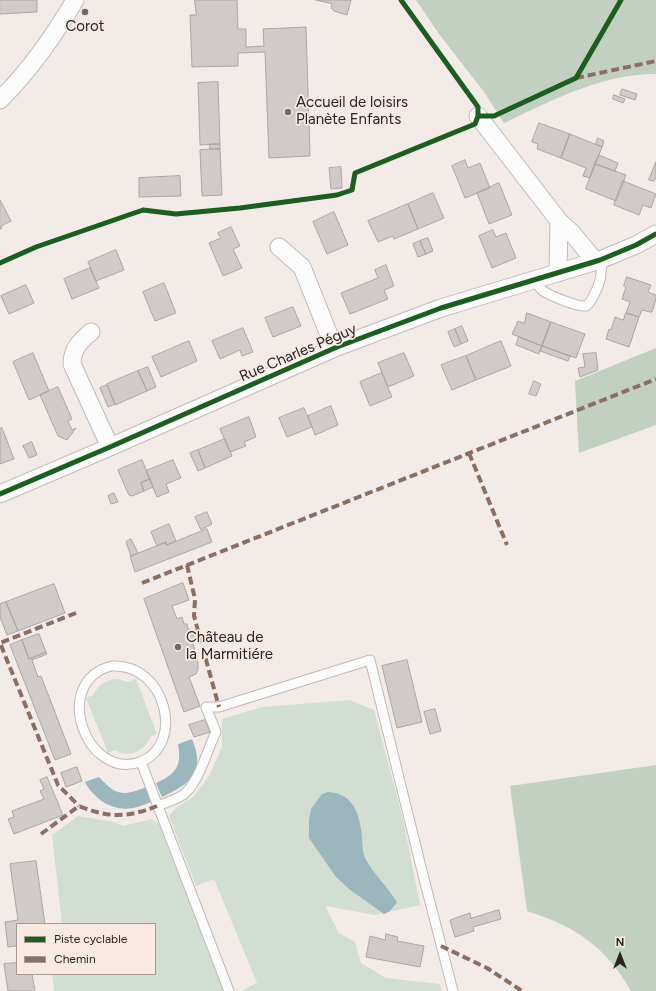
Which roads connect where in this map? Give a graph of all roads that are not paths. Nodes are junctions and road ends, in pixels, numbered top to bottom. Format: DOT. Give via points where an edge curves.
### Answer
graph roads {
  1 [pos="74,0"];
  2 [pos="0,100"];
  3 [pos="478,116"];
  4 [pos="559,221"];
  5 [pos="656,234"];
  6 [pos="279,247"];
  7 [pos="598,260"];
  8 [pos="558,273"];
  9 [pos="535,280"];
  10 [pos="91,332"];
  11 [pos="337,347"];
  12 [pos="110,447"];
  13 [pos="0,494"];
  14 [pos="141,762"];
  15 [pos="157,806"];
  16 [pos="229,991"];
  17 [pos="453,991"];
  1 -- 2 [label="street" via="48,44"];
  3 -- 4 [label="street"];
  4 -- 7 [label="street"];
  4 -- 8 [label="street"];
  5 -- 7 [label="street, Rue Charles Péguy"];
  6 -- 11 [label="street, Rue Charles Péguy" via="302,267"];
  7 -- 8 [label="street, Rue Charles Péguy"];
  7 -- 9 [label="lane" via="602,271 601,278 591,301 586,306 578,306 548,294"];
  8 -- 9 [label="street, Rue Charles Péguy"];
  9 -- 11 [label="street, Rue Charles Péguy" via="442,308"];
  10 -- 12 [label="street" via="76,347 72,364"];
  11 -- 12 [label="street, Rue Charles Péguy"];
  12 -- 13 [label="street, Rue Charles Péguy"];
  14 -- 14 [label="lane" via="154,752 163,737 166,718 162,700 152,683 137,671 120,666 104,668 90,678 82,693 79,711 83,730 93,747 108,759 124,764"];
  14 -- 15 [label="lane"];
  15 -- 16 [label="lane"];
  15 -- 17 [label="lane" via="184,794 199,771 216,732 206,707 219,707 370,660"];
}
